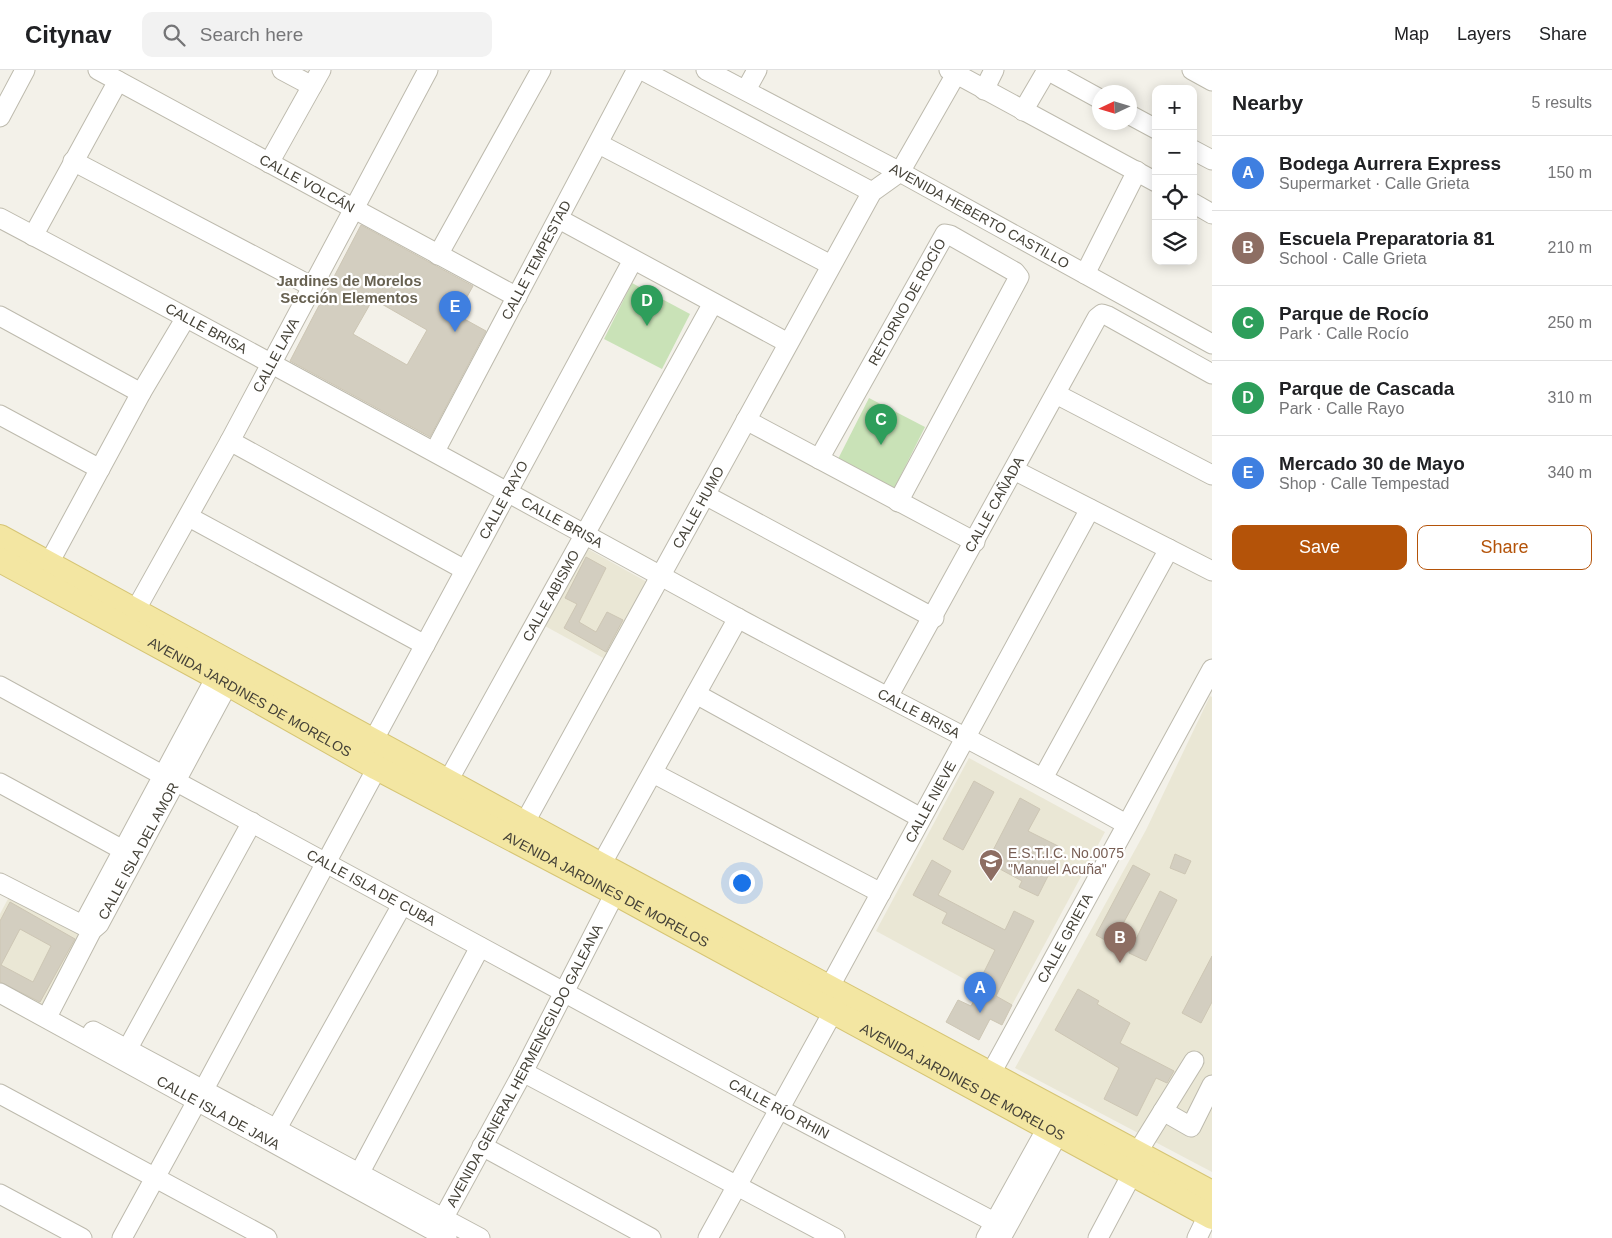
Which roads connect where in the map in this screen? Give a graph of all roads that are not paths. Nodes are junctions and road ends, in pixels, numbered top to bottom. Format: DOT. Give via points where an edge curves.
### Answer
graph roads {
  1 [pos="25,70"];
  2 [pos="98,70"];
  3 [pos="282,70"];
  4 [pos="428,70"];
  5 [pos="540,70"];
  6 [pos="641,70"];
  7 [pos="706,70"];
  8 [pos="757,70"];
  9 [pos="994,70"];
  10 [pos="1047,70"];
  11 [pos="1192,70"];
  12 [pos="953,72"];
  13 [pos="316,78"];
  14 [pos="118,81"];
  15 [pos="1212,81"];
  16 [pos="746,90"];
  17 [pos="984,90"];
  18 [pos="1092,95"];
  19 [pos="1023,111"];
  20 [pos="0,117"];
  21 [pos="1137,119"];
  22 [pos="1152,127"];
  23 [pos="599,144"];
  24 [pos="1197,152"];
  25 [pos="1212,160"];
  26 [pos="73,161"];
  27 [pos="269,164"];
  28 [pos="1137,171"];
  29 [pos="900,172"];
  30 [pos="1152,180"];
  31 [pos="872,192"];
  32 [pos="1197,205"];
  33 [pos="354,210"];
  34 [pos="1212,214"];
  35 [pos="0,218"];
  36 [pos="559,219"];
  37 [pos="33,236"];
  38 [pos="438,255"];
  39 [pos="633,260"];
  40 [pos="831,265"];
  41 [pos="1084,274"];
  42 [pos="311,286"];
  43 [pos="517,297"];
  44 [pos="713,303"];
  45 [pos="0,316"];
  46 [pos="185,318"];
  47 [pos="788,343"];
  48 [pos="1212,344"];
  49 [pos="271,363"];
  50 [pos="1212,374"];
  51 [pos="141,394"];
  52 [pos="1056,394"];
  53 [pos="0,415"];
  54 [pos="746,420"];
  55 [pos="230,441"];
  56 [pos="435,452"];
  57 [pos="819,459"];
  58 [pos="100,469"];
  59 [pos="1014,470"];
  60 [pos="1212,475"];
  61 [pos="508,492"];
  62 [pos="704,495"];
  63 [pos="898,502"];
  64 [pos="1090,509"];
  65 [pos="189,517"];
  66 [pos="584,533"];
  67 [pos="0,536"];
  68 [pos="975,542"];
  69 [pos="1169,549"];
  70 [pos="0,560"];
  71 [pos="49,563"];
  72 [pos="465,570"];
  73 [pos="1212,571"];
  74 [pos="659,575"];
  75 [pos="135,611"];
  76 [pos="738,618"];
  77 [pos="934,618"];
  78 [pos="425,645"];
  79 [pos="1211,674"];
  80 [pos="222,681"];
  81 [pos="0,686"];
  82 [pos="696,694"];
  83 [pos="888,698"];
  84 [pos="966,738"];
  85 [pos="373,740"];
  86 [pos="377,768"];
  87 [pos="653,773"];
  88 [pos="411,774"];
  89 [pos="1043,778"];
  90 [pos="170,779"];
  91 [pos="448,781"];
  92 [pos="0,783"];
  93 [pos="150,816"];
  94 [pos="921,818"];
  95 [pos="252,822"];
  96 [pos="525,822"];
  97 [pos="1126,824"];
  98 [pos="123,850"];
  99 [pos="557,852"];
  100 [pos="328,864"];
  101 [pos="601,865"];
  102 [pos="1,890"];
  103 [pos="615,893"];
  104 [pos="881,893"];
  105 [pos="402,905"];
  106 [pos="88,928"];
  107 [pos="480,947"];
  108 [pos="829,988"];
  109 [pos="0,993"];
  110 [pos="565,993"];
  111 [pos="833,1012"];
  112 [pos="49,1014"];
  113 [pos="910,1043"];
  114 [pos="128,1048"];
  115 [pos="1194,1061"];
  116 [pos="523,1072"];
  117 [pos="990,1075"];
  118 [pos="1212,1085"];
  119 [pos="0,1094"];
  120 [pos="201,1095"];
  121 [pos="778,1109"];
  122 [pos="1163,1111"];
  123 [pos="240,1116"];
  124 [pos="277,1128"];
  125 [pos="1053,1131"];
  126 [pos="482,1146"];
  127 [pos="1135,1164"];
  128 [pos="360,1172"];
  129 [pos="156,1178"];
  130 [pos="735,1186"];
  131 [pos="0,1194"];
  132 [pos="1211,1208"];
  133 [pos="439,1231"];
  134 [pos="994,1233"];
  135 [pos="82,1238"];
  136 [pos="122,1238"];
  137 [pos="267,1238"];
  138 [pos="480,1238"];
  139 [pos="651,1238"];
  140 [pos="708,1238"];
  141 [pos="835,1238"];
  142 [pos="1098,1238"];
  143 [pos="1197,1238"];
  1 -- 20 [label="street"];
  2 -- 14 [label="street, CALLE VOLCÁN"];
  3 -- 13 [label="street"];
  4 -- 33 [label="street, CALLE LAVA"];
  5 -- 38 [label="street"];
  6 -- 23 [label="street, CALLE TEMPESTAD" via="635,73"];
  6 -- 31 [label="street"];
  7 -- 16 [label="street, AVENIDA HEBERTO CASTILLO"];
  8 -- 16 [label="street"];
  9 -- 17 [label="street"];
  10 -- 18 [label="street"];
  10 -- 19 [label="street"];
  11 -- 15 [label="street"];
  12 -- 17 [label="street"];
  12 -- 29 [label="street"];
  13 -- 27 [label="street"];
  14 -- 26 [label="street"];
  14 -- 27 [label="street, CALLE VOLCÁN"];
  16 -- 29 [label="street, AVENIDA HEBERTO CASTILLO"];
  17 -- 19 [label="street"];
  19 -- 28 [label="street"];
  21 -- 22 [label="street"];
  23 -- 36 [label="street, CALLE TEMPESTAD"];
  23 -- 40 [label="street"];
  24 -- 25 [label="street"];
  26 -- 37 [label="street"];
  26 -- 42 [label="street"];
  27 -- 33 [label="street, CALLE VOLCÁN"];
  28 -- 30 [label="street"];
  28 -- 41 [label="street"];
  29 -- 31 [label="street"];
  29 -- 41 [label="street, AVENIDA HEBERTO CASTILLO"];
  31 -- 40 [label="street, CALLE HUMO"];
  32 -- 34 [label="street"];
  33 -- 38 [label="street, CALLE VOLCÁN"];
  33 -- 42 [label="street, CALLE LAVA"];
  35 -- 37 [label="street, CALLE BRISA"];
  36 -- 39 [label="street"];
  36 -- 43 [label="street, CALLE TEMPESTAD"];
  37 -- 46 [label="street, CALLE BRISA"];
  38 -- 43 [label="street, CALLE VOLCÁN"];
  39 -- 44 [label="street"];
  39 -- 61 [label="street, CALLE RAYO"];
  40 -- 47 [label="street, CALLE HUMO"];
  41 -- 48 [label="street, AVENIDA HEBERTO CASTILLO"];
  42 -- 49 [label="street, CALLE LAVA"];
  43 -- 56 [label="street, CALLE TEMPESTAD"];
  44 -- 47 [label="street"];
  44 -- 66 [label="street, CALLE ABISMO"];
  45 -- 51 [label="street"];
  46 -- 49 [label="street, CALLE BRISA"];
  46 -- 51 [label="street"];
  47 -- 54 [label="street, CALLE HUMO"];
  49 -- 55 [label="street, CALLE LAVA"];
  49 -- 56 [label="street, CALLE BRISA"];
  50 -- 52 [label="street, CALLE CAÑADA" via="1102,314"];
  51 -- 58 [label="street"];
  52 -- 59 [label="street, CALLE CAÑADA"];
  52 -- 60 [label="street"];
  53 -- 58 [label="street"];
  54 -- 57 [label="street"];
  54 -- 62 [label="street, CALLE HUMO"];
  55 -- 65 [label="street, CALLE LAVA"];
  55 -- 72 [label="street"];
  56 -- 61 [label="street, CALLE BRISA"];
  57 -- 63 [label="street"];
  57 -- 63 [label="street, RETORNO DE ROCÍO" via="945,234 950,235 1016,272 1019,277"];
  58 -- 71 [label="street"];
  59 -- 64 [label="street"];
  59 -- 68 [label="street, CALLE CAÑADA"];
  61 -- 66 [label="street, CALLE BRISA"];
  61 -- 72 [label="street, CALLE RAYO"];
  62 -- 74 [label="street, CALLE HUMO"];
  62 -- 77 [label="street"];
  63 -- 68 [label="street"];
  64 -- 69 [label="street"];
  64 -- 84 [label="street, CALLE NIEVE"];
  65 -- 75 [label="street, CALLE LAVA"];
  65 -- 78 [label="street"];
  66 -- 74 [label="street, CALLE BRISA"];
  66 -- 91 [label="street, CALLE ABISMO"];
  67 -- 71 [label="main road, AVENIDA JARDINES DE MORELOS"];
  68 -- 77 [label="street, CALLE CAÑADA"];
  69 -- 73 [label="street"];
  69 -- 89 [label="street"];
  70 -- 80 [label="main road, AVENIDA JARDINES DE MORELOS"];
  71 -- 75 [label="main road, AVENIDA JARDINES DE MORELOS"];
  72 -- 78 [label="street, CALLE RAYO"];
  74 -- 76 [label="street, CALLE BRISA"];
  74 -- 96 [label="street, CALLE HUMO"];
  75 -- 85 [label="main road, AVENIDA JARDINES DE MORELOS"];
  76 -- 82 [label="street"];
  76 -- 83 [label="street, CALLE BRISA"];
  77 -- 83 [label="street, CALLE CAÑADA"];
  78 -- 85 [label="street, CALLE RAYO"];
  79 -- 97 [label="street, CALLE GRIETA"];
  80 -- 86 [label="main road, AVENIDA JARDINES DE MORELOS"];
  80 -- 90 [label="street, CALLE ISLA DEL AMOR"];
  81 -- 90 [label="street, CALLE ISLA DE CUBA"];
  82 -- 87 [label="street"];
  82 -- 94 [label="street"];
  83 -- 84 [label="street, CALLE BRISA"];
  84 -- 89 [label="street, CALLE BRISA"];
  84 -- 94 [label="street, CALLE NIEVE"];
  85 -- 88 [label="main road, AVENIDA JARDINES DE MORELOS"];
  86 -- 88 [label="main road, AVENIDA JARDINES DE MORELOS"];
  86 -- 100 [label="street"];
  87 -- 101 [label="street"];
  87 -- 104 [label="street"];
  88 -- 91 [label="main road, AVENIDA JARDINES DE MORELOS"];
  88 -- 99 [label="main road, AVENIDA JARDINES DE MORELOS"];
  89 -- 97 [label="street, CALLE BRISA"];
  90 -- 93 [label="street, CALLE ISLA DEL AMOR"];
  90 -- 95 [label="street, CALLE ISLA DE CUBA"];
  91 -- 96 [label="main road, AVENIDA JARDINES DE MORELOS"];
  92 -- 98 [label="street"];
  93 -- 98 [label="street, CALLE ISLA DEL AMOR"];
  93 -- 106 [label="street, CALLE ISLA DEL AMOR" via="99,924"];
  94 -- 104 [label="street, CALLE NIEVE"];
  95 -- 100 [label="street, CALLE ISLA DE CUBA"];
  95 -- 114 [label="street"];
  96 -- 99 [label="main road, AVENIDA JARDINES DE MORELOS"];
  97 -- 117 [label="street, CALLE GRIETA"];
  98 -- 106 [label="street, CALLE ISLA DEL AMOR"];
  99 -- 101 [label="main road, AVENIDA JARDINES DE MORELOS"];
  99 -- 103 [label="main road, AVENIDA JARDINES DE MORELOS"];
  100 -- 105 [label="street, CALLE ISLA DE CUBA"];
  100 -- 120 [label="street"];
  101 -- 108 [label="main road, AVENIDA JARDINES DE MORELOS"];
  102 -- 106 [label="street"];
  103 -- 110 [label="street, AVENIDA GENERAL HERMENEGILDO GALEANA"];
  103 -- 111 [label="main road, AVENIDA JARDINES DE MORELOS"];
  104 -- 108 [label="street, CALLE NIEVE"];
  105 -- 107 [label="street, CALLE ISLA DE CUBA"];
  105 -- 124 [label="street"];
  106 -- 112 [label="street, CALLE ISLA DEL AMOR"];
  107 -- 110 [label="street, CALLE ISLA DE CUBA"];
  107 -- 128 [label="street"];
  108 -- 113 [label="main road, AVENIDA JARDINES DE MORELOS"];
  109 -- 112 [label="street, CALLE ISLA DE JAVA"];
  110 -- 116 [label="street, AVENIDA GENERAL HERMENEGILDO GALEANA"];
  110 -- 121 [label="street, CALLE RÍO RHIN"];
  111 -- 113 [label="main road, AVENIDA JARDINES DE MORELOS"];
  111 -- 121 [label="street"];
  112 -- 114 [label="street, CALLE ISLA DE JAVA"];
  112 -- 120 [label="street, CALLE ISLA DE JAVA" via="53,1023"];
  113 -- 117 [label="main road, AVENIDA JARDINES DE MORELOS"];
  113 -- 125 [label="main road, AVENIDA JARDINES DE MORELOS"];
  114 -- 120 [label="street, CALLE ISLA DE JAVA"];
  115 -- 122 [label="street"];
  116 -- 126 [label="street, AVENIDA GENERAL HERMENEGILDO GALEANA"];
  116 -- 130 [label="street"];
  117 -- 127 [label="main road, AVENIDA JARDINES DE MORELOS"];
  118 -- 122 [label="street" via="1191,1127"];
  119 -- 129 [label="street"];
  120 -- 123 [label="street, CALLE ISLA DE JAVA"];
  120 -- 129 [label="street"];
  121 -- 130 [label="street"];
  121 -- 134 [label="street, CALLE RÍO RHIN"];
  122 -- 127 [label="street"];
  123 -- 124 [label="street, CALLE ISLA DE JAVA"];
  123 -- 133 [label="street, CALLE ISLA DE JAVA"];
  124 -- 128 [label="street, CALLE ISLA DE JAVA"];
  125 -- 127 [label="main road, AVENIDA JARDINES DE MORELOS"];
  125 -- 134 [label="street"];
  126 -- 133 [label="street, AVENIDA GENERAL HERMENEGILDO GALEANA"];
  126 -- 139 [label="street"];
  127 -- 132 [label="main road, AVENIDA JARDINES DE MORELOS"];
  127 -- 142 [label="street"];
  128 -- 133 [label="street, CALLE ISLA DE JAVA"];
  129 -- 136 [label="street"];
  129 -- 137 [label="street"];
  130 -- 140 [label="street"];
  130 -- 141 [label="street"];
  131 -- 135 [label="street"];
  132 -- 143 [label="street"];
  133 -- 138 [label="street"];
}
